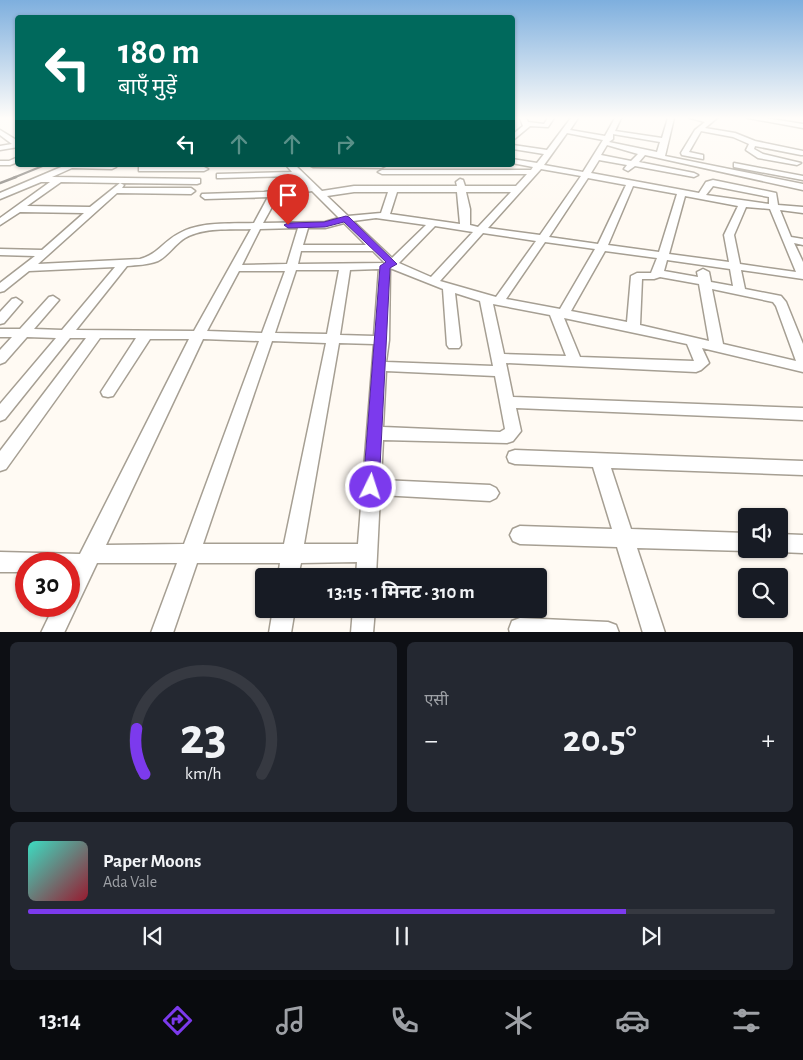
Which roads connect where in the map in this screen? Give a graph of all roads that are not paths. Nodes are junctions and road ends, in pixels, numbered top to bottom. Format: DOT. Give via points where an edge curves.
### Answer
graph roads {
  1 [pos="532,147"];
  2 [pos="554,147"];
  3 [pos="603,147"];
  4 [pos="632,147"];
  5 [pos="662,147"];
  6 [pos="688,147"];
  7 [pos="751,147"];
  8 [pos="643,152"];
  9 [pos="550,153"];
  10 [pos="660,155"];
  11 [pos="801,156"];
  12 [pos="597,157"];
  13 [pos="15,160"];
  14 [pos="516,162"];
  15 [pos="0,163"];
  16 [pos="633,164"];
  17 [pos="67,167"];
  18 [pos="113,167"];
  19 [pos="144,167"];
  20 [pos="292,167"];
  21 [pos="358,167"];
  22 [pos="381,168"];
  23 [pos="204,169"];
  24 [pos="457,169"];
  25 [pos="499,169"];
  26 [pos="537,169"];
  27 [pos="299,174"];
  28 [pos="587,174"];
  29 [pos="694,175"];
  30 [pos="220,176"];
  31 [pos="803,176"];
  32 [pos="40,179"];
  33 [pos="59,179"];
  34 [pos="98,180"];
  35 [pos="127,180"];
  36 [pos="618,180"];
  37 [pos="197,181"];
  38 [pos="631,182"];
  39 [pos="803,187"];
  40 [pos="87,189"];
  41 [pos="382,189"];
  42 [pos="393,189"];
  43 [pos="461,189"];
  44 [pos="518,189"];
  45 [pos="115,190"];
  46 [pos="191,191"];
  47 [pos="316,191"];
  48 [pos="682,192"];
  49 [pos="274,194"];
  50 [pos="0,196"];
  51 [pos="205,196"];
  52 [pos="701,196"];
  53 [pos="743,204"];
  54 [pos="774,208"];
  55 [pos="18,209"];
  56 [pos="92,210"];
  57 [pos="803,210"];
  58 [pos="385,216"];
  59 [pos="346,219"];
  60 [pos="0,222"];
  61 [pos="434,222"];
  62 [pos="257,225"];
  63 [pos="304,225"];
  64 [pos="465,227"];
  65 [pos="482,229"];
  66 [pos="541,239"];
  67 [pos="788,239"];
  68 [pos="803,242"];
  69 [pos="602,246"];
  70 [pos="298,248"];
  71 [pos="377,248"];
  72 [pos="0,252"];
  73 [pos="45,253"];
  74 [pos="662,256"];
  75 [pos="122,264"];
  76 [pos="388,265"];
  77 [pos="734,266"];
  78 [pos="27,268"];
  79 [pos="235,268"];
  80 [pos="291,268"];
  81 [pos="345,268"];
  82 [pos="658,273"];
  83 [pos="803,275"];
  84 [pos="704,279"];
  85 [pos="433,282"];
  86 [pos="3,284"];
  87 [pos="449,288"];
  88 [pos="739,290"];
  89 [pos="53,300"];
  90 [pos="492,300"];
  91 [pos="16,302"];
  92 [pos="559,313"];
  93 [pos="0,320"];
  94 [pos="633,327"];
  95 [pos="0,333"];
  96 [pos="23,333"];
  97 [pos="65,333"];
  98 [pos="97,333"];
  99 [pos="146,334"];
  100 [pos="198,335"];
  101 [pos="266,337"];
  102 [pos="334,339"];
  103 [pos="382,340"];
  104 [pos="693,342"];
  105 [pos="454,345"];
  106 [pos="717,347"];
  107 [pos="0,359"];
  108 [pos="575,362"];
  109 [pos="803,362"];
  110 [pos="499,365"];
  111 [pos="379,366"];
  112 [pos="803,367"];
  113 [pos="108,392"];
  114 [pos="508,402"];
  115 [pos="803,414"];
  116 [pos="0,415"];
  117 [pos="374,433"];
  118 [pos="515,458"];
  119 [pos="600,461"];
  120 [pos="0,464"];
  121 [pos="803,468"];
  122 [pos="371,487"];
  123 [pos="490,493"];
  124 [pos="520,534"];
  125 [pos="624,538"];
  126 [pos="738,542"];
  127 [pos="788,543"];
  128 [pos="803,544"];
  129 [pos="190,553"];
  130 [pos="292,553"];
  131 [pos="367,553"];
  132 [pos="88,559"];
  133 [pos="1,563"];
  134 [pos="289,568"];
  135 [pos="366,568"];
  136 [pos="80,576"];
  137 [pos="60,617"];
  138 [pos="282,618"];
  139 [pos="363,618"];
  140 [pos="520,629"];
  141 [pos="52,632"];
  142 [pos="162,632"];
  143 [pos="280,632"];
  144 [pos="362,632"];
  145 [pos="608,632"];
  146 [pos="654,632"];
  1 -- 9 [label="street"];
  2 -- 9 [label="street"];
  3 -- 12 [label="street"];
  4 -- 8 [label="street"];
  5 -- 10 [label="street"];
  6 -- 31 [label="street" via="686,155"];
  7 -- 11 [label="street" via="756,155"];
  8 -- 10 [label="street"];
  8 -- 16 [label="street"];
  9 -- 26 [label="street"];
  10 -- 39 [label="street"];
  11 -- 31 [label="street"];
  12 -- 16 [label="street"];
  12 -- 28 [label="street"];
  13 -- 15 [label="street"];
  14 -- 26 [label="street"];
  16 -- 29 [label="street"];
  16 -- 36 [label="street"];
  17 -- 32 [label="street"];
  18 -- 34 [label="street"];
  19 -- 23 [label="street"];
  19 -- 35 [label="street"];
  20 -- 27 [label="street"];
  21 -- 22 [label="street"];
  22 -- 24 [label="street"];
  22 -- 41 [label="street"];
  24 -- 25 [label="street"];
  24 -- 43 [label="street"];
  25 -- 26 [label="street"];
  26 -- 28 [label="street"];
  26 -- 44 [label="street"];
  27 -- 30 [label="street"];
  27 -- 47 [label="street"];
  28 -- 36 [label="street"];
  28 -- 66 [label="street"];
  32 -- 33 [label="street"];
  32 -- 50 [label="street"];
  33 -- 34 [label="street"];
  33 -- 55 [label="street"];
  34 -- 35 [label="street"];
  34 -- 40 [label="street"];
  35 -- 37 [label="street"];
  35 -- 45 [label="street"];
  36 -- 38 [label="street"];
  38 -- 48 [label="street"];
  38 -- 69 [label="street"];
  41 -- 42 [label="street"];
  41 -- 47 [label="street"];
  42 -- 43 [label="street"];
  42 -- 58 [label="street"];
  43 -- 44 [label="street"];
  43 -- 64 [label="street"];
  44 -- 65 [label="street"];
  45 -- 46 [label="street"];
  45 -- 56 [label="street"];
  47 -- 49 [label="street"];
  47 -- 59 [label="street"];
  48 -- 52 [label="street"];
  48 -- 74 [label="street"];
  49 -- 51 [label="street"];
  49 -- 62 [label="street"];
  52 -- 53 [label="street"];
  52 -- 54 [label="street" via="709,184 716,183 771,194 775,196"];
  53 -- 54 [label="street"];
  53 -- 77 [label="street" via="729,235"];
  54 -- 57 [label="street"];
  54 -- 67 [label="street"];
  55 -- 56 [label="street"];
  55 -- 60 [label="street"];
  56 -- 73 [label="street"];
  58 -- 59 [label="street"];
  58 -- 61 [label="street"];
  59 -- 63 [label="street" via="325,225"];
  59 -- 71 [label="street"];
  61 -- 64 [label="street"];
  61 -- 76 [label="street"];
  62 -- 63 [label="street"];
  62 -- 75 [label="street" via="195,230 181,236 155,258"];
  62 -- 79 [label="street"];
  63 -- 70 [label="street"];
  64 -- 65 [label="street"];
  65 -- 66 [label="street"];
  65 -- 85 [label="street"];
  66 -- 69 [label="street"];
  66 -- 90 [label="street"];
  67 -- 68 [label="street"];
  67 -- 83 [label="street"];
  69 -- 74 [label="street"];
  69 -- 92 [label="street"];
  70 -- 71 [label="street"];
  70 -- 80 [label="street"];
  71 -- 76 [label="street"];
  72 -- 73 [label="street"];
  73 -- 78 [label="street"];
  74 -- 77 [label="street"];
  74 -- 82 [label="street"];
  75 -- 78 [label="street"];
  75 -- 97 [label="street"];
  76 -- 81 [label="street"];
  76 -- 85 [label="street"];
  76 -- 103 [label="street"];
  77 -- 83 [label="street"];
  77 -- 88 [label="street"];
  78 -- 86 [label="street"];
  79 -- 80 [label="street"];
  79 -- 100 [label="street"];
  80 -- 81 [label="street"];
  80 -- 101 [label="street"];
  81 -- 102 [label="street"];
  82 -- 84 [label="street"];
  82 -- 94 [label="street" via="637,276"];
  84 -- 88 [label="street"];
  84 -- 106 [label="street"];
  85 -- 87 [label="street"];
  87 -- 90 [label="street"];
  87 -- 105 [label="street"];
  88 -- 109 [label="street" via="772,297 780,302"];
  89 -- 96 [label="street"];
  90 -- 92 [label="street"];
  90 -- 110 [label="street"];
  91 -- 93 [label="street"];
  92 -- 94 [label="street"];
  92 -- 108 [label="street"];
  94 -- 104 [label="street"];
  95 -- 96 [label="street"];
  96 -- 97 [label="street"];
  96 -- 107 [label="street"];
  97 -- 98 [label="street"];
  97 -- 116 [label="street"];
  98 -- 99 [label="street"];
  98 -- 120 [label="street"];
  99 -- 100 [label="street"];
  99 -- 113 [label="street"];
  100 -- 101 [label="street"];
  100 -- 132 [label="street"];
  101 -- 102 [label="street"];
  101 -- 129 [label="street"];
  102 -- 103 [label="street"];
  102 -- 130 [label="street"];
  103 -- 111 [label="street"];
  104 -- 106 [label="street"];
  104 -- 108 [label="street" via="702,363 696,367"];
  106 -- 112 [label="street"];
  108 -- 110 [label="street"];
  110 -- 111 [label="street"];
  110 -- 114 [label="street"];
  111 -- 117 [label="street"];
  114 -- 115 [label="street"];
  114 -- 117 [label="street" via="513,431 507,437"];
  117 -- 122 [label="street"];
  118 -- 119 [label="street"];
  119 -- 121 [label="street"];
  119 -- 125 [label="street"];
  122 -- 123 [label="street"];
  122 -- 131 [label="street"];
  124 -- 125 [label="street"];
  125 -- 126 [label="street"];
  125 -- 146 [label="street"];
  127 -- 128 [label="street"];
  129 -- 130 [label="street"];
  129 -- 132 [label="street"];
  129 -- 142 [label="street"];
  130 -- 131 [label="street"];
  130 -- 134 [label="street"];
  131 -- 135 [label="street"];
  132 -- 133 [label="street"];
  132 -- 136 [label="street"];
  137 -- 141 [label="street"];
  138 -- 143 [label="street"];
  139 -- 144 [label="street"];
  140 -- 145 [label="street"];
}
